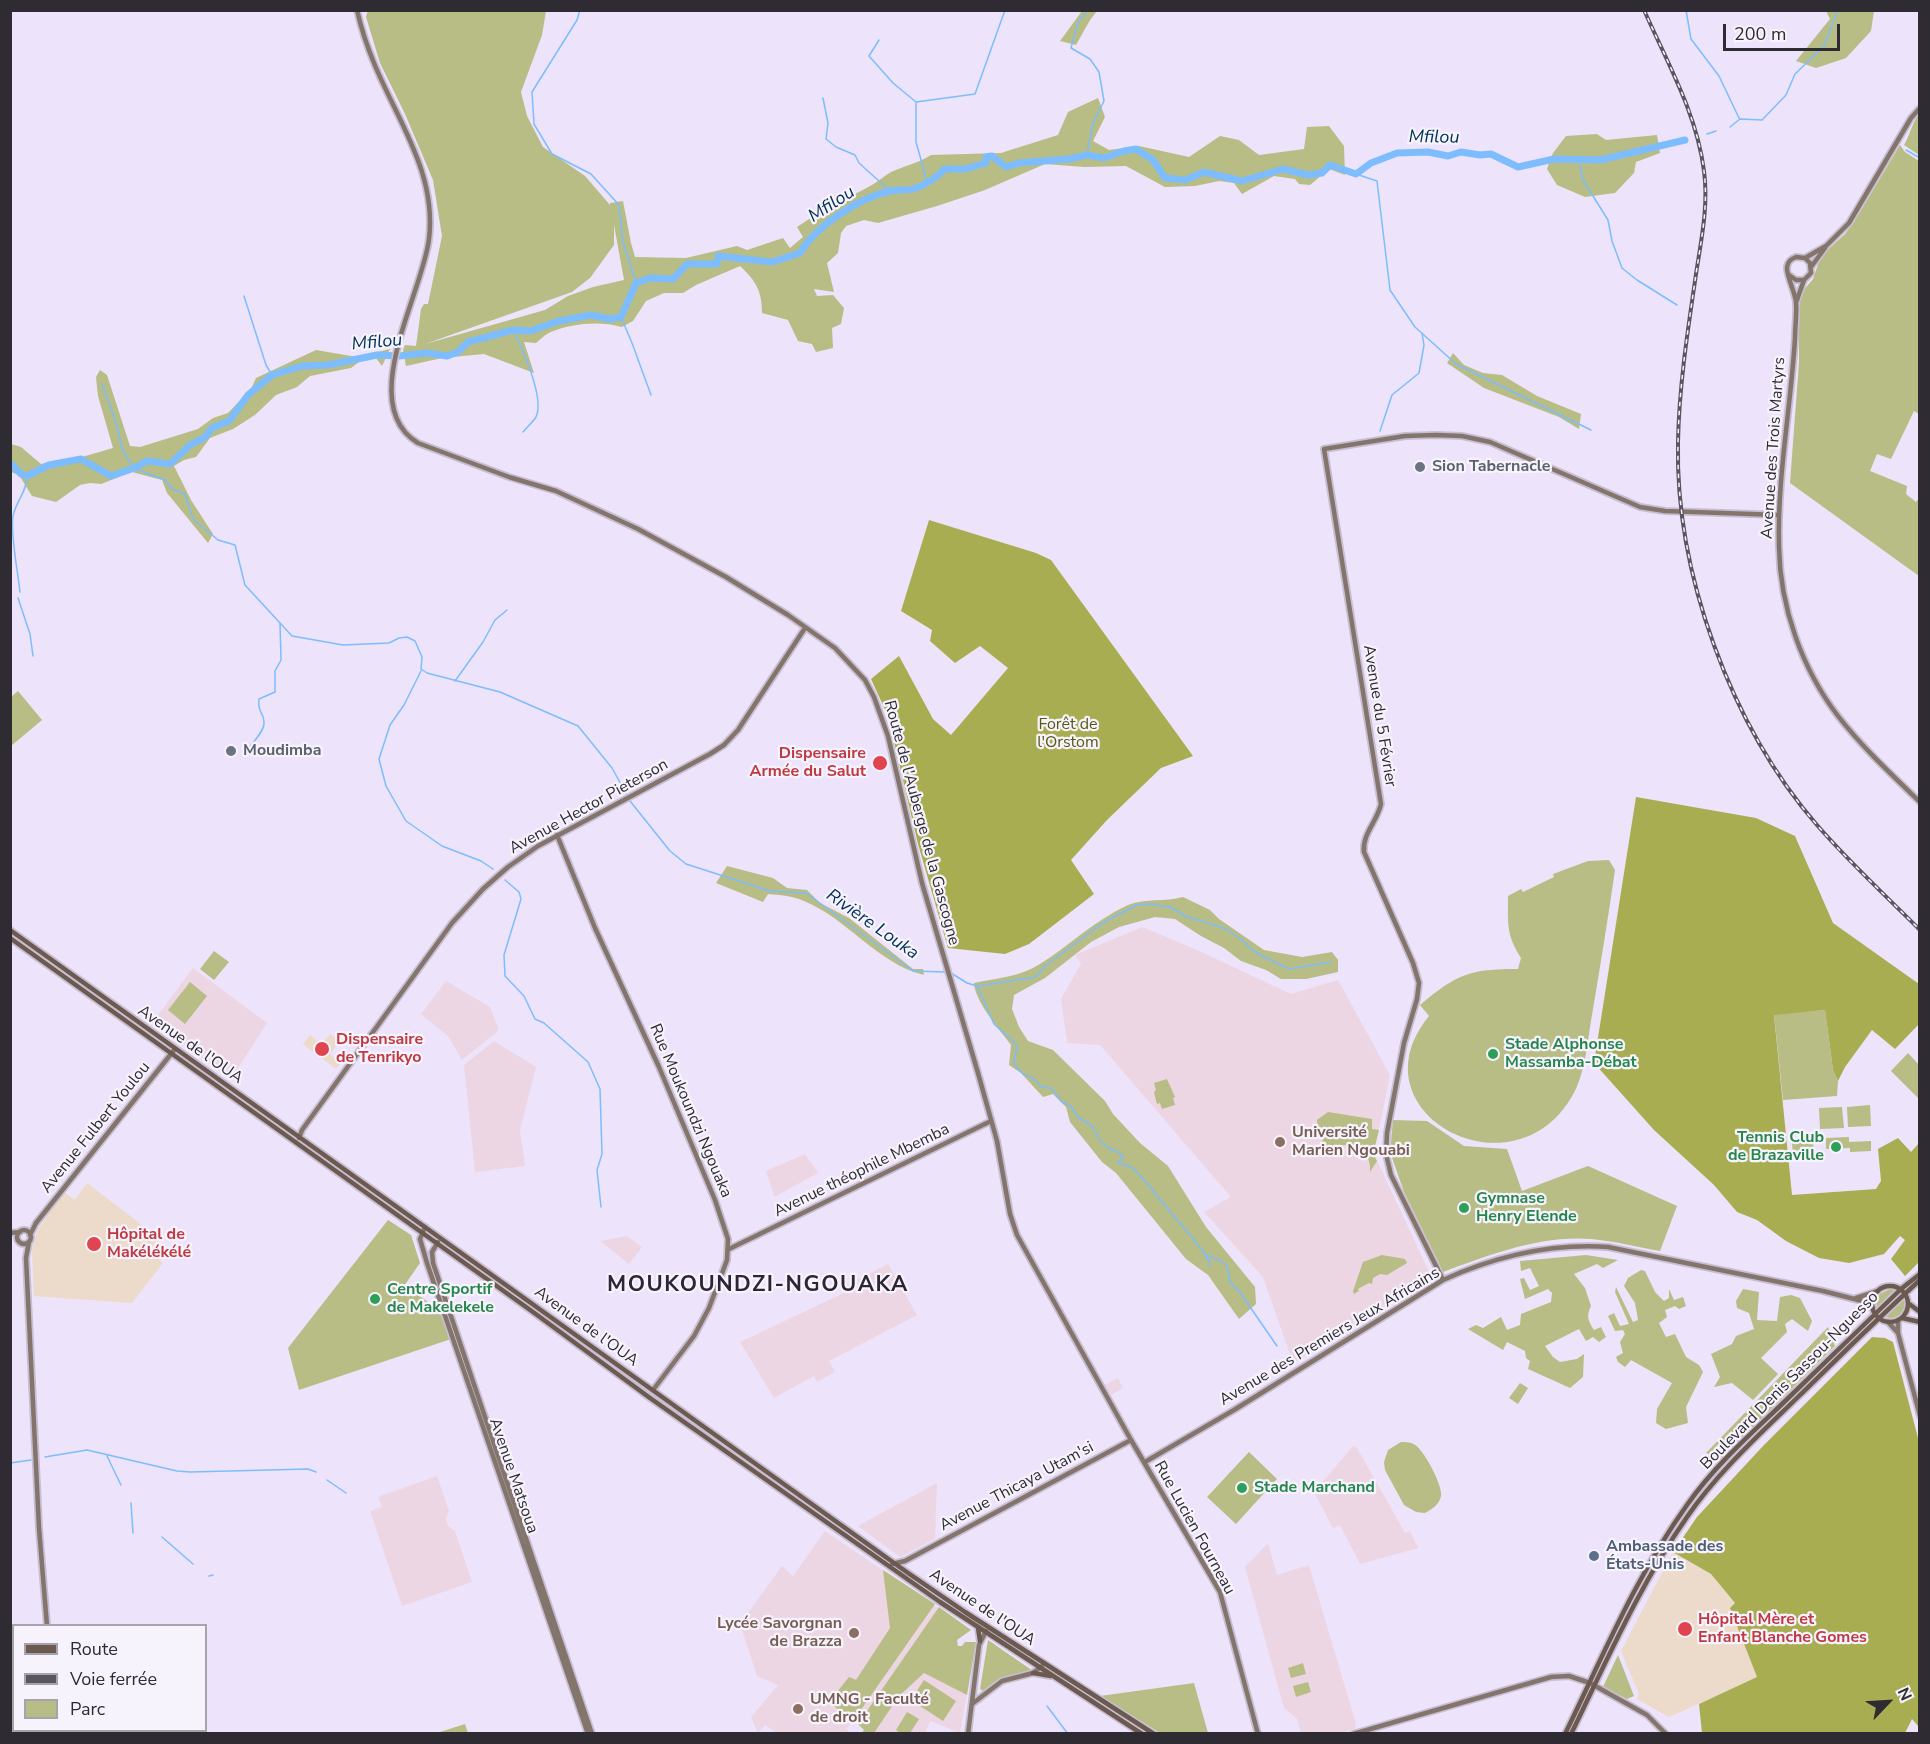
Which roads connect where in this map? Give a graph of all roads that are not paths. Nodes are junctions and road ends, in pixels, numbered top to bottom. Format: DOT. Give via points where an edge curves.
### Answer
graph roads {
  1 [pos="357,10"];
  2 [pos="1920,108"];
  3 [pos="1826,246"];
  4 [pos="1805,258"];
  5 [pos="1812,267"];
  6 [pos="1789,275"];
  7 [pos="1804,280"];
  8 [pos="1796,303"];
  9 [pos="1779,515"];
  10 [pos="806,628"];
  11 [pos="1920,802"];
  12 [pos="557,836"];
  13 [pos="10,930"];
  14 [pos="10,938"];
  15 [pos="174,1051"];
  16 [pos="991,1121"];
  17 [pos="296,1139"];
  18 [pos="36,1223"];
  19 [pos="424,1227"];
  20 [pos="22,1231"];
  21 [pos="422,1233"];
  22 [pos="10,1235"];
  23 [pos="30,1235"];
  24 [pos="438,1240"];
  25 [pos="19,1242"];
  26 [pos="29,1242"];
  27 [pos="729,1249"];
  28 [pos="26,1258"];
  29 [pos="1920,1274"];
  30 [pos="1443,1280"];
  31 [pos="1920,1280"];
  32 [pos="1878,1291"];
  33 [pos="1903,1291"];
  34 [pos="1853,1299"];
  35 [pos="1908,1303"];
  36 [pos="1873,1308"];
  37 [pos="1920,1312"];
  38 [pos="1877,1316"];
  39 [pos="1900,1319"];
  40 [pos="1888,1322"];
  41 [pos="1920,1322"];
  42 [pos="1898,1333"];
  43 [pos="652,1390"];
  44 [pos="1920,1416"];
  45 [pos="1131,1440"];
  46 [pos="1145,1462"];
  47 [pos="507,1490"];
  48 [pos="915,1555"];
  49 [pos="894,1562"];
  50 [pos="890,1568"];
  51 [pos="906,1575"];
  52 [pos="47,1624"];
  53 [pos="978,1628"];
  54 [pos="987,1630"];
  55 [pos="980,1641"];
  56 [pos="1043,1666"];
  57 [pos="1033,1673"];
  58 [pos="1054,1677"];
  59 [pos="1592,1685"];
  60 [pos="972,1704"];
  61 [pos="588,1734"];
  62 [pos="592,1734"];
  63 [pos="968,1734"];
  64 [pos="1142,1734"];
  65 [pos="1154,1734"];
  66 [pos="1258,1734"];
  67 [pos="1353,1734"];
  68 [pos="1565,1734"];
  69 [pos="1571,1734"];
  70 [pos="1666,1734"];
  1 -- 10 [label="street, Route de l'Auberge de la Gascogne" via="374,64 419,161 429,206 429,239 397,348 391,391 397,421 408,437 562,494 619,520 737,584"];
  2 -- 3 [label="street" via="1849,223"];
  3 -- 4 [label="street"];
  3 -- 5 [label="street"];
  4 -- 5 [label="street"];
  4 -- 6 [label="street" via="1791,260"];
  5 -- 7 [label="street"];
  6 -- 7 [label="street"];
  6 -- 8 [label="street, Avenue des Trois Martyrs"];
  7 -- 8 [label="street, Avenue des Trois Martyrs"];
  8 -- 9 [label="street, Avenue des Trois Martyrs"];
  9 -- 11 [label="street, Avenue des Trois Martyrs" via="1782,582 1791,623 1806,662 1838,715"];
  9 -- 30 [label="street, Avenue du 5 Février" via="1640,507 1490,442 1462,436 1405,436 1324,449 1381,804 1364,839 1364,852 1419,983 1404,1043 1386,1154 1391,1175"];
  10 -- 12 [label="street, Avenue Hector Pieterson" via="724,745"];
  10 -- 16 [label="street, Route de l'Auberge de la Gascogne" via="847,659 874,697 888,736 922,883"];
  12 -- 17 [label="street, Avenue Hector Pieterson" via="508,867 468,904"];
  12 -- 27 [label="street, Rue Moukoundzi Ngouaka" via="715,1200"];
  13 -- 15 [label="main road, Avenue de l'OUA"];
  14 -- 15 [label="main road, Avenue de l'OUA"];
  15 -- 17 [label="main road, Avenue de l'OUA"];
  15 -- 18 [label="street, Avenue Fulbert Youlou"];
  16 -- 27 [label="street, Avenue théophile Mbemba"];
  16 -- 45 [label="street, Route de l'Auberge de la Gascogne" via="1017,1235"];
  17 -- 19 [label="main road, Avenue de l'OUA"];
  17 -- 21 [label="main road, Avenue de l'OUA"];
  18 -- 20 [label="street, Avenue Fulbert Youlou"];
  18 -- 23 [label="street, Avenue Fulbert Youlou"];
  19 -- 21 [label="street, Avenue Matsoua"];
  19 -- 24 [label="main road, Avenue de l'OUA"];
  20 -- 22 [label="street, Avenue Fulbert Youlou"];
  20 -- 23 [label="street"];
  20 -- 25 [label="street" via="18,1234"];
  21 -- 24 [label="main road, Avenue de l'OUA"];
  21 -- 47 [label="street, Avenue Matsoua" via="427,1263"];
  22 -- 25 [label="street, Avenue Fulbert Youlou"];
  23 -- 26 [label="street, Avenue Fulbert Youlou"];
  24 -- 43 [label="main road, Avenue de l'OUA"];
  24 -- 47 [label="street, Avenue Matsoua" via="432,1252 433,1263"];
  24 -- 50 [label="main road, Avenue de l'OUA" via="650,1398"];
  25 -- 26 [label="street"];
  25 -- 28 [label="street"];
  26 -- 28 [label="street, Avenue Fulbert Youlou"];
  27 -- 43 [label="street" via="702,1320"];
  28 -- 52 [label="street"];
  29 -- 33 [label="main road, Boulevard Denis Sassou-Nguesso"];
  30 -- 34 [label="street, Avenue des Premiers Jeux Africains" via="1478,1264 1512,1255 1581,1245 1625,1250"];
  30 -- 46 [label="street, Avenue des Premiers Jeux Africains"];
  31 -- 33 [label="main road, Boulevard Denis Sassou-Nguesso"];
  32 -- 33 [label="main road" via="1891,1286"];
  32 -- 34 [label="street, Avenue des Premiers Jeux Africains"];
  32 -- 36 [label="main road"];
  33 -- 35 [label="main road"];
  33 -- 38 [label="main road, Boulevard Denis Sassou-Nguesso"];
  34 -- 36 [label="street, Avenue des Premiers Jeux Africains"];
  35 -- 37 [label="main road"];
  35 -- 39 [label="main road"];
  36 -- 38 [label="main road"];
  38 -- 40 [label="main road"];
  38 -- 59 [label="main road, Boulevard Denis Sassou-Nguesso" via="1739,1455 1688,1515 1665,1548"];
  39 -- 40 [label="main road"];
  39 -- 41 [label="main road"];
  39 -- 42 [label="street"];
  40 -- 42 [label="street"];
  42 -- 44 [label="street"];
  43 -- 49 [label="main road, Avenue de l'OUA"];
  45 -- 46 [label="street, Rue Lucien Fourneau"];
  45 -- 48 [label="street, Avenue Thicaya Utam'si"];
  46 -- 66 [label="street, Rue Lucien Fourneau" via="1220,1592"];
  47 -- 61 [label="street, Avenue Matsoua"];
  47 -- 62 [label="street, Avenue Matsoua"];
  48 -- 49 [label="street, Avenue Thicaya Utam'si"];
  48 -- 51 [label="street" via="908,1562"];
  49 -- 50 [label="street"];
  49 -- 51 [label="main road, Avenue de l'OUA"];
  50 -- 51 [label="main road, Avenue de l'OUA"];
  51 -- 53 [label="main road, Avenue de l'OUA"];
  51 -- 54 [label="main road, Avenue de l'OUA"];
  53 -- 54 [label="main road, Avenue de l'OUA"];
  53 -- 55 [label="main road"];
  54 -- 55 [label="street"];
  54 -- 56 [label="main road, Avenue de l'OUA"];
  55 -- 60 [label="street"];
  56 -- 57 [label="street"];
  56 -- 58 [label="main road, Avenue de l'OUA"];
  56 -- 65 [label="main road, Avenue de l'OUA"];
  57 -- 58 [label="main road"];
  57 -- 60 [label="street" via="1002,1681"];
  58 -- 64 [label="main road, Avenue de l'OUA"];
  59 -- 67 [label="street" via="1569,1676 1551,1677"];
  59 -- 68 [label="main road, Boulevard Denis Sassou-Nguesso"];
  59 -- 69 [label="main road, Boulevard Denis Sassou-Nguesso"];
  59 -- 70 [label="street" via="1647,1715"];
  60 -- 63 [label="street"];
}
